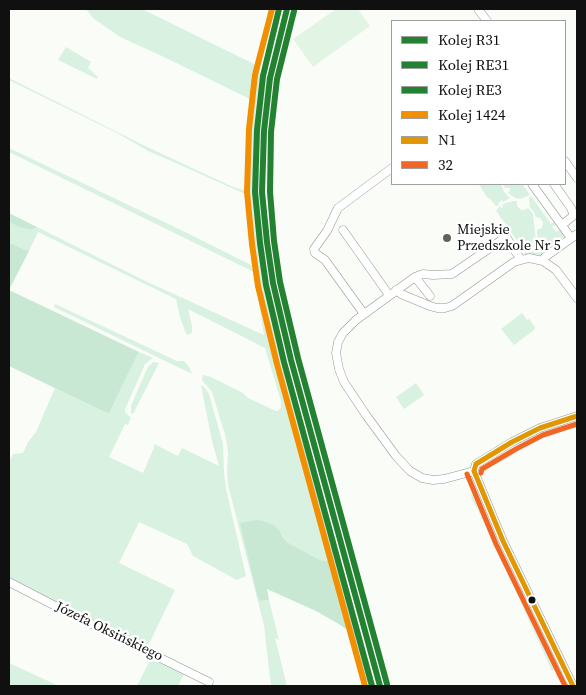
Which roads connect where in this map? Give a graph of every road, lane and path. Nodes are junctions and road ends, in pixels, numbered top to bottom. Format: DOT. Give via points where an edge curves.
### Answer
graph roads {
  1 [pos="478,9"];
  2 [pos="486,20"];
  3 [pos="566,162"];
  4 [pos="391,169"];
  5 [pos="577,178"];
  6 [pos="533,185"];
  7 [pos="555,185"];
  8 [pos="562,225"];
  9 [pos="344,230"];
  10 [pos="574,236"];
  11 [pos="521,260"];
  12 [pos="543,261"];
  13 [pos="415,276"];
  14 [pos="396,290"];
  15 [pos="389,295"];
  16 [pos="430,296"];
  17 [pos="577,298"];
  18 [pos="364,314"];
  19 [pos="577,416"];
  20 [pos="474,471"];
  21 [pos="9,582"];
  22 [pos="209,682"];
  23 [pos="573,686"];
  1 -- 2 [label="street"];
  3 -- 5 [label="street"];
  4 -- 18 [label="street" via="338,208 314,249"];
  6 -- 8 [label="street"];
  7 -- 8 [label="street" via="573,213"];
  8 -- 10 [label="street"];
  9 -- 15 [label="street"];
  10 -- 12 [label="street"];
  11 -- 12 [label="street"];
  11 -- 13 [label="street" via="506,237 452,274"];
  11 -- 14 [label="street" via="446,308 430,306"];
  12 -- 17 [label="street" via="556,270"];
  13 -- 14 [label="street"];
  13 -- 16 [label="street"];
  14 -- 15 [label="street"];
  15 -- 18 [label="street"];
  18 -- 20 [label="street" via="343,333 337,345 339,370 349,390 412,473 437,480"];
  19 -- 20 [label="street" via="518,439 476,464"];
  20 -- 23 [label="street" via="503,541"];
  21 -- 22 [label="street, Józefa Oksińskiego"];
}
